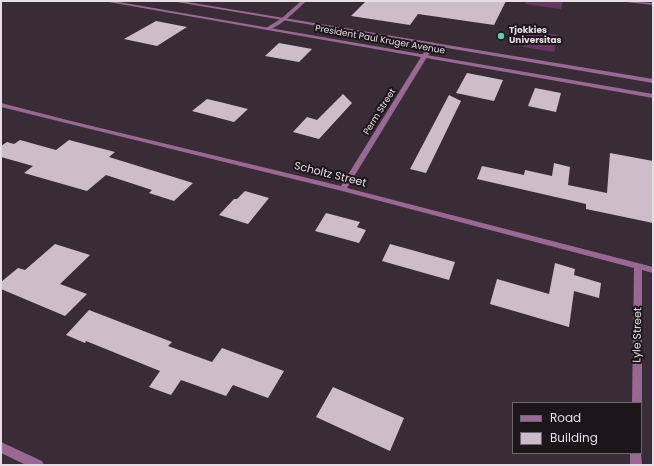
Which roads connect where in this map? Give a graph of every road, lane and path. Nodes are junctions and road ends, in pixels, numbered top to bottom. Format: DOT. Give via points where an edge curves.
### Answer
graph roads {
  1 [pos="104,1"];
  2 [pos="173,1"];
  3 [pos="304,1"];
  4 [pos="626,1"];
  5 [pos="653,4"];
  6 [pos="284,19"];
  7 [pos="268,29"];
  8 [pos="432,44"];
  9 [pos="424,56"];
  10 [pos="653,81"];
  11 [pos="653,96"];
  12 [pos="1,105"];
  13 [pos="343,189"];
  14 [pos="638,266"];
  15 [pos="653,270"];
  16 [pos="637,402"];
  17 [pos="1,447"];
  18 [pos="636,454"];
  19 [pos="38,465"];
  20 [pos="636,465"];
  1 -- 7 [label="street, President Paul Kruger Avenue"];
  2 -- 6 [label="street, President Paul Kruger Avenue"];
  3 -- 6 [label="street"];
  4 -- 5 [label="street"];
  6 -- 7 [label="street"];
  6 -- 8 [label="street, President Paul Kruger Avenue"];
  7 -- 9 [label="street, President Paul Kruger Avenue"];
  8 -- 9 [label="street, Perm Street"];
  8 -- 10 [label="street, President Paul Kruger Avenue"];
  9 -- 11 [label="street, President Paul Kruger Avenue"];
  9 -- 13 [label="street, Perm Street"];
  12 -- 13 [label="street, Scholtz Street"];
  13 -- 14 [label="street, Scholtz Street"];
  14 -- 15 [label="street, Scholtz Street"];
  14 -- 16 [label="street, Lyle Street"];
  17 -- 19 [label="street"];
  18 -- 20 [label="street"];
}
